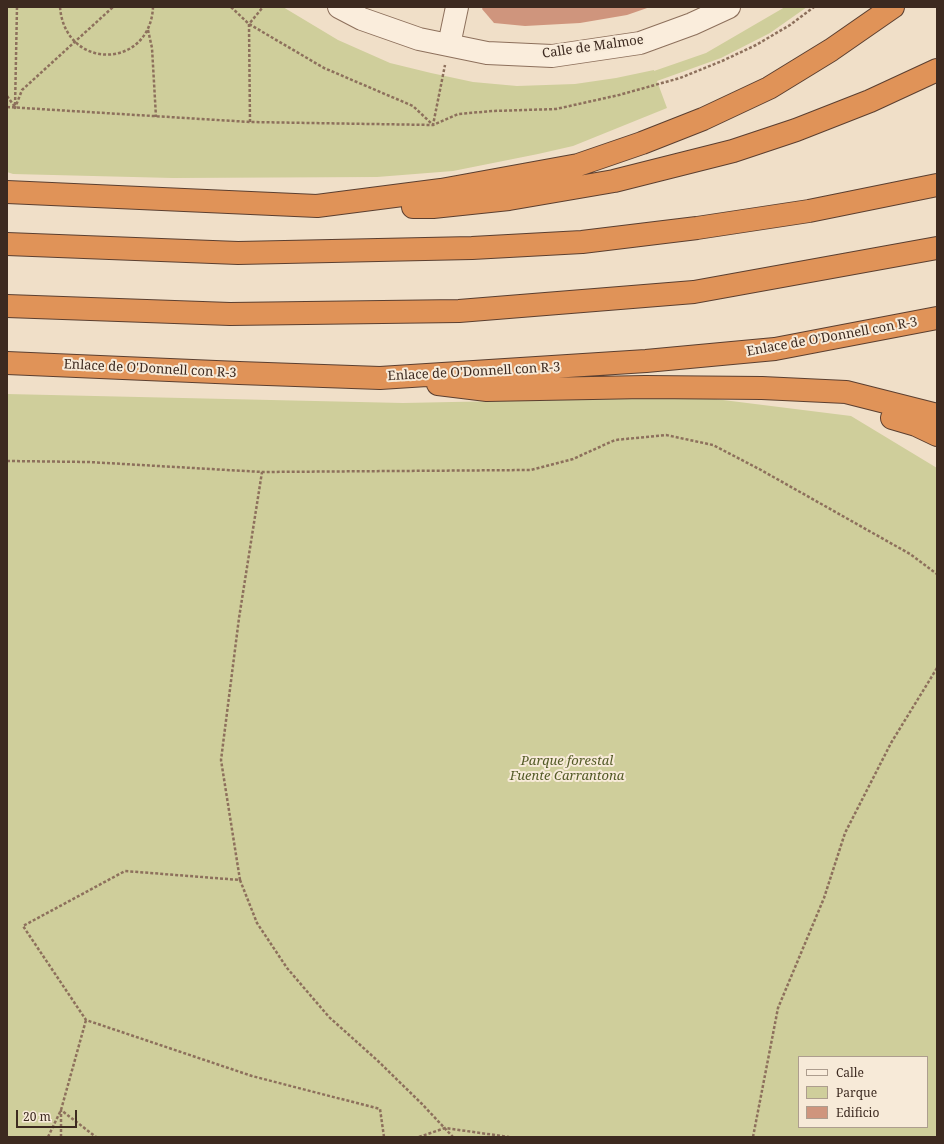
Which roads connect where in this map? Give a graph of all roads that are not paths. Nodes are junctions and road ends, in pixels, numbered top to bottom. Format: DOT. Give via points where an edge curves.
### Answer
graph roads {
  1 [pos="340,7"];
  2 [pos="457,7"];
  3 [pos="729,7"];
  4 [pos="893,7"];
  5 [pos="449,45"];
  6 [pos="937,70"];
  7 [pos="937,185"];
  8 [pos="11,192"];
  9 [pos="317,206"];
  10 [pos="7,244"];
  11 [pos="937,248"];
  12 [pos="13,306"];
  13 [pos="937,318"];
  14 [pos="7,363"];
  15 [pos="380,378"];
  16 [pos="762,388"];
  17 [pos="937,415"];
  18 [pos="937,435"];
  1 -- 5 [label="street, Calle de Malmoe" via="362,19 419,39"];
  2 -- 5 [label="street"];
  3 -- 5 [label="street, Calle de Malmoe" via="640,43 552,56 487,53"];
  4 -- 9 [label="highway" via="831,50 769,88 703,119 642,143 578,165 441,190"];
  6 -- 9 [label="highway" via="870,101 796,130 733,151 614,181 509,199 433,207"];
  7 -- 10 [label="highway" via="809,211 582,242 472,248 238,253"];
  8 -- 9 [label="highway"];
  11 -- 12 [label="highway" via="694,292 459,311 230,314"];
  13 -- 15 [label="highway, Enlace de O'Donnell con R-3" via="775,349 646,361"];
  14 -- 15 [label="highway, Enlace de O'Donnell con R-3"];
  15 -- 16 [label="highway" via="487,390"];
  16 -- 17 [label="highway" via="846,392"];
  16 -- 18 [label="highway" via="847,404 916,425"];
}
